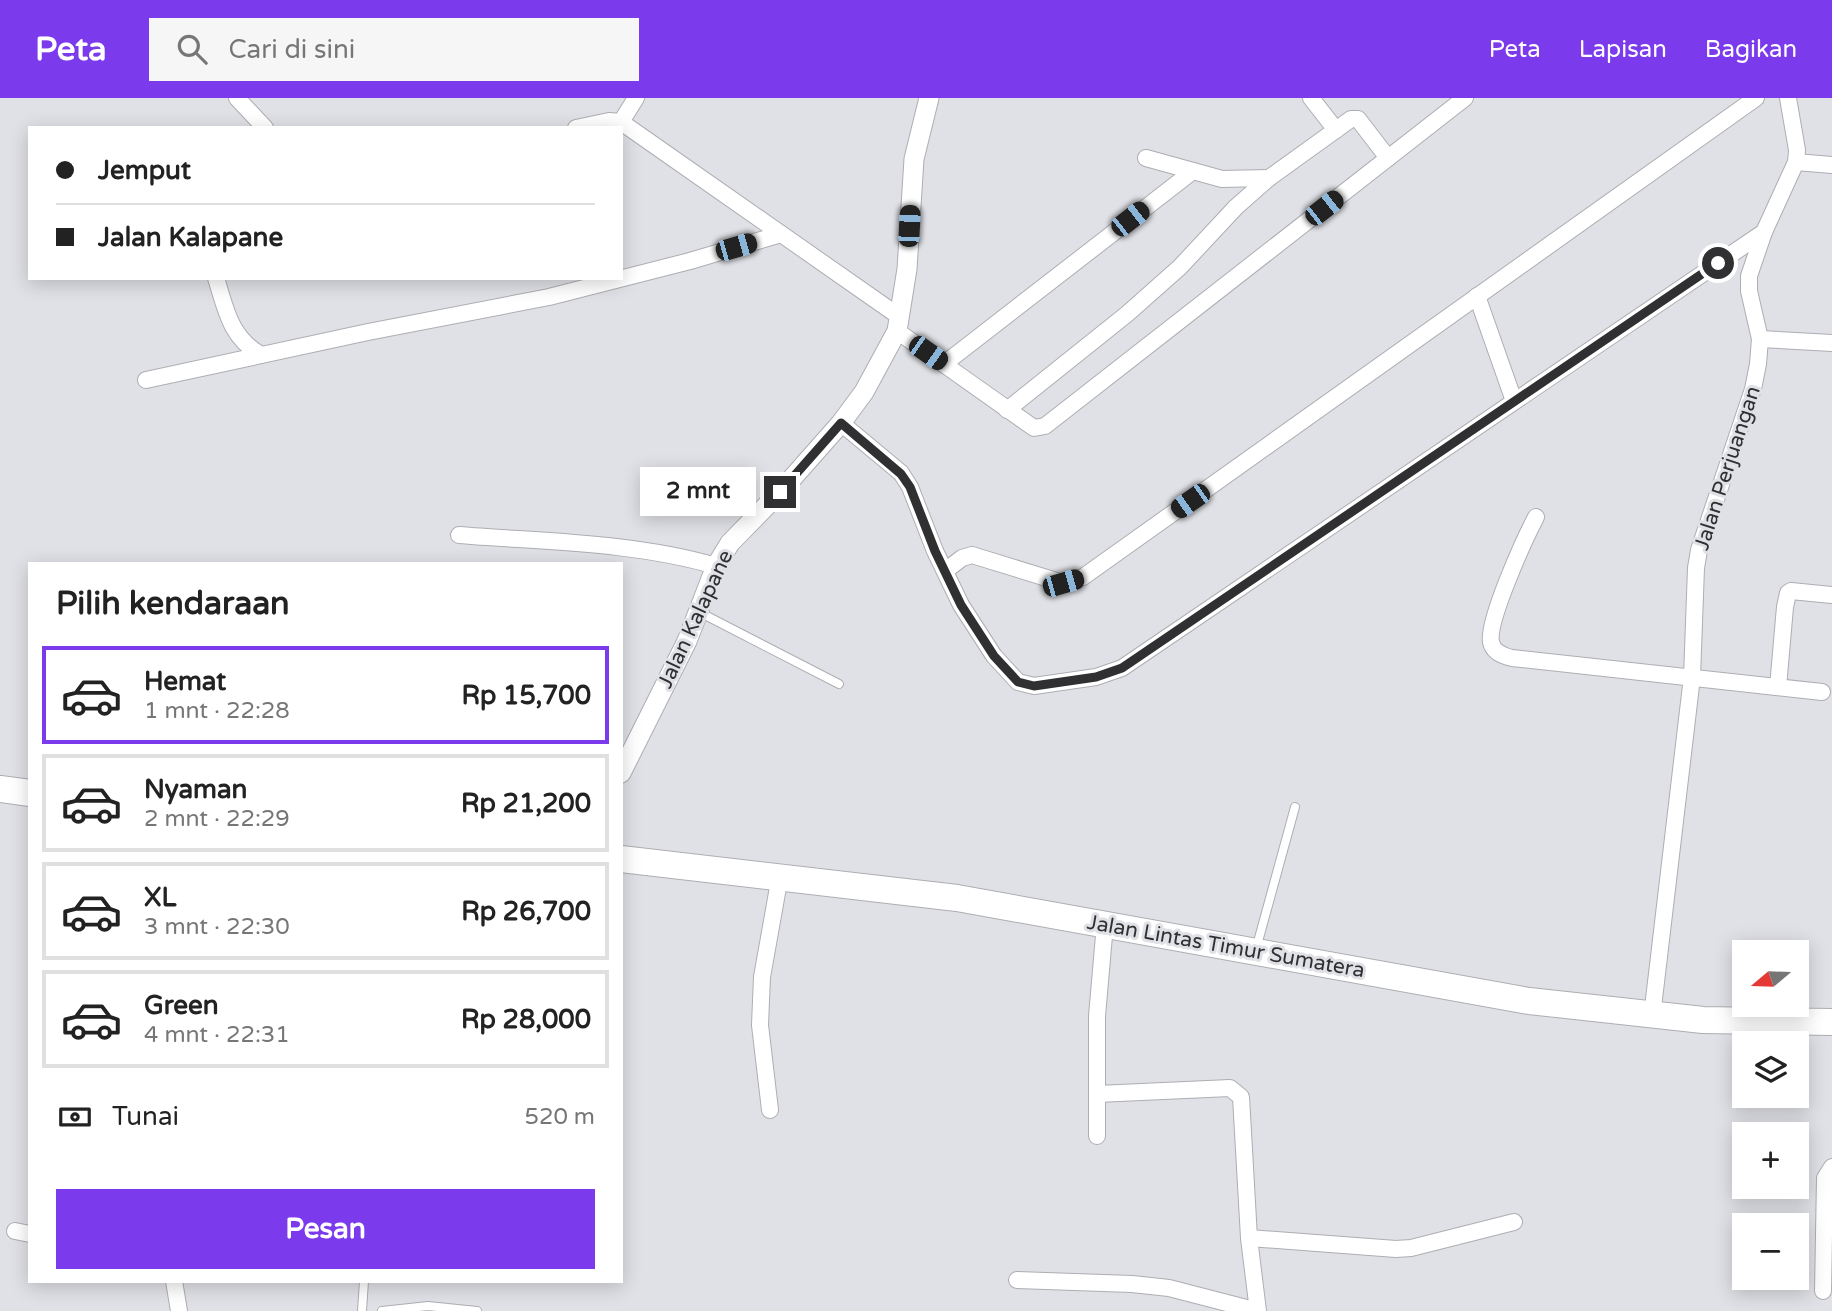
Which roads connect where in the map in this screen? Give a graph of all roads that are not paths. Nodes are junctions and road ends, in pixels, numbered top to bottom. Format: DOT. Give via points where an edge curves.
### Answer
graph roads {
  1 [pos="237,98"];
  2 [pos="636,98"];
  3 [pos="929,98"];
  4 [pos="1311,98"];
  5 [pos="1465,98"];
  6 [pos="1756,98"];
  7 [pos="1788,98"];
  8 [pos="621,122"];
  9 [pos="263,126"];
  10 [pos="585,126"];
  11 [pos="1336,130"];
  12 [pos="1146,158"];
  13 [pos="1388,158"];
  14 [pos="1796,162"];
  15 [pos="1832,165"];
  16 [pos="1192,170"];
  17 [pos="1269,178"];
  18 [pos="1764,232"];
  19 [pos="781,234"];
  20 [pos="623,278"];
  21 [pos="217,280"];
  22 [pos="616,280"];
  23 [pos="1477,296"];
  24 [pos="899,324"];
  25 [pos="1760,339"];
  26 [pos="1832,343"];
  27 [pos="261,355"];
  28 [pos="944,364"];
  29 [pos="146,380"];
  30 [pos="1514,401"];
  31 [pos="1007,410"];
  32 [pos="841,423"];
  33 [pos="1536,517"];
  34 [pos="459,535"];
  35 [pos="716,566"];
  36 [pos="945,571"];
  37 [pos="1832,595"];
  38 [pos="699,611"];
  39 [pos="1692,677"];
  40 [pos="839,684"];
  41 [pos="1778,687"];
  42 [pos="1822,692"];
  43 [pos="623,769"];
  44 [pos="0,789"];
  45 [pos="28,793"];
  46 [pos="1295,807"];
  47 [pos="623,859"];
  48 [pos="780,876"];
  49 [pos="1105,924"];
  50 [pos="1256,951"];
  51 [pos="1652,1016"];
  52 [pos="1832,1022"];
  53 [pos="1097,1094"];
  54 [pos="771,1110"];
  55 [pos="1097,1136"];
  56 [pos="1832,1167"];
  57 [pos="1514,1222"];
  58 [pos="1250,1238"];
  59 [pos="1017,1280"];
  60 [pos="174,1283"];
  61 [pos="365,1283"];
  62 [pos="1823,1292"];
  63 [pos="179,1311"];
  64 [pos="362,1311"];
  65 [pos="382,1311"];
  66 [pos="477,1311"];
  1 -- 9 [label="street"];
  2 -- 8 [label="street"];
  3 -- 24 [label="street, Jalan Kalapane" via="914,159"];
  4 -- 11 [label="street"];
  5 -- 13 [label="street"];
  6 -- 23 [label="street"];
  7 -- 14 [label="street, Jalan Perjuangan"];
  8 -- 10 [label="street"];
  8 -- 19 [label="street"];
  11 -- 13 [label="street" via="1355,117"];
  11 -- 17 [label="street"];
  12 -- 16 [label="street"];
  13 -- 31 [label="street" via="1045,426 1034,428"];
  14 -- 15 [label="street"];
  14 -- 18 [label="street, Jalan Perjuangan"];
  16 -- 17 [label="street" via="1222,178"];
  16 -- 28 [label="street"];
  17 -- 31 [label="street" via="1163,282"];
  18 -- 25 [label="street, Jalan Perjuangan" via="1749,276"];
  18 -- 30 [label="street"];
  19 -- 20 [label="street"];
  19 -- 24 [label="street"];
  21 -- 27 [label="street" via="235,333 246,347"];
  22 -- 27 [label="street"];
  23 -- 30 [label="street"];
  23 -- 36 [label="street" via="1083,577 1063,583 972,555"];
  24 -- 28 [label="street"];
  24 -- 32 [label="street, Jalan Kalapane" via="864,392"];
  25 -- 26 [label="street"];
  25 -- 39 [label="street, Jalan Perjuangan" via="1753,390 1699,551"];
  27 -- 29 [label="street"];
  28 -- 31 [label="street"];
  30 -- 36 [label="street" via="1122,668 1096,677 1034,686 1018,682 994,656"];
  32 -- 35 [label="street, Jalan Kalapane" via="737,533"];
  32 -- 36 [label="street" via="901,474"];
  33 -- 39 [label="street" via="1513,565 1493,628 1491,642 1498,652 1512,658"];
  34 -- 35 [label="street" via="640,550"];
  35 -- 38 [label="street, Jalan Kalapane"];
  37 -- 41 [label="street" via="1788,593"];
  38 -- 40 [label="lane"];
  38 -- 43 [label="street, Jalan Kalapane"];
  39 -- 41 [label="street"];
  39 -- 51 [label="street, Jalan Perjuangan"];
  41 -- 42 [label="street"];
  44 -- 45 [label="highway"];
  46 -- 50 [label="lane"];
  47 -- 48 [label="highway, Jalan Lintas Timur Sumatera"];
  48 -- 49 [label="highway, Jalan Lintas Timur Sumatera" via="957,898"];
  48 -- 54 [label="street" via="762,977 760,1025"];
  49 -- 50 [label="highway, Jalan Lintas Timur Sumatera"];
  49 -- 53 [label="street" via="1097,1016"];
  50 -- 51 [label="highway, Jalan Lintas Timur Sumatera" via="1529,1001"];
  51 -- 52 [label="highway, Jalan Lintas Timur Sumatera"];
  53 -- 55 [label="street"];
  53 -- 58 [label="street" via="1230,1088 1241,1097"];
  56 -- 62 [label="street" via="1825,1178"];
  57 -- 58 [label="street" via="1396,1249"];
  58 -- 59 [label="street" via="1258,1311 1169,1288"];
  60 -- 63 [label="street"];
  61 -- 64 [label="lane"];
  65 -- 66 [label="lane" via="428,1306"];
}
